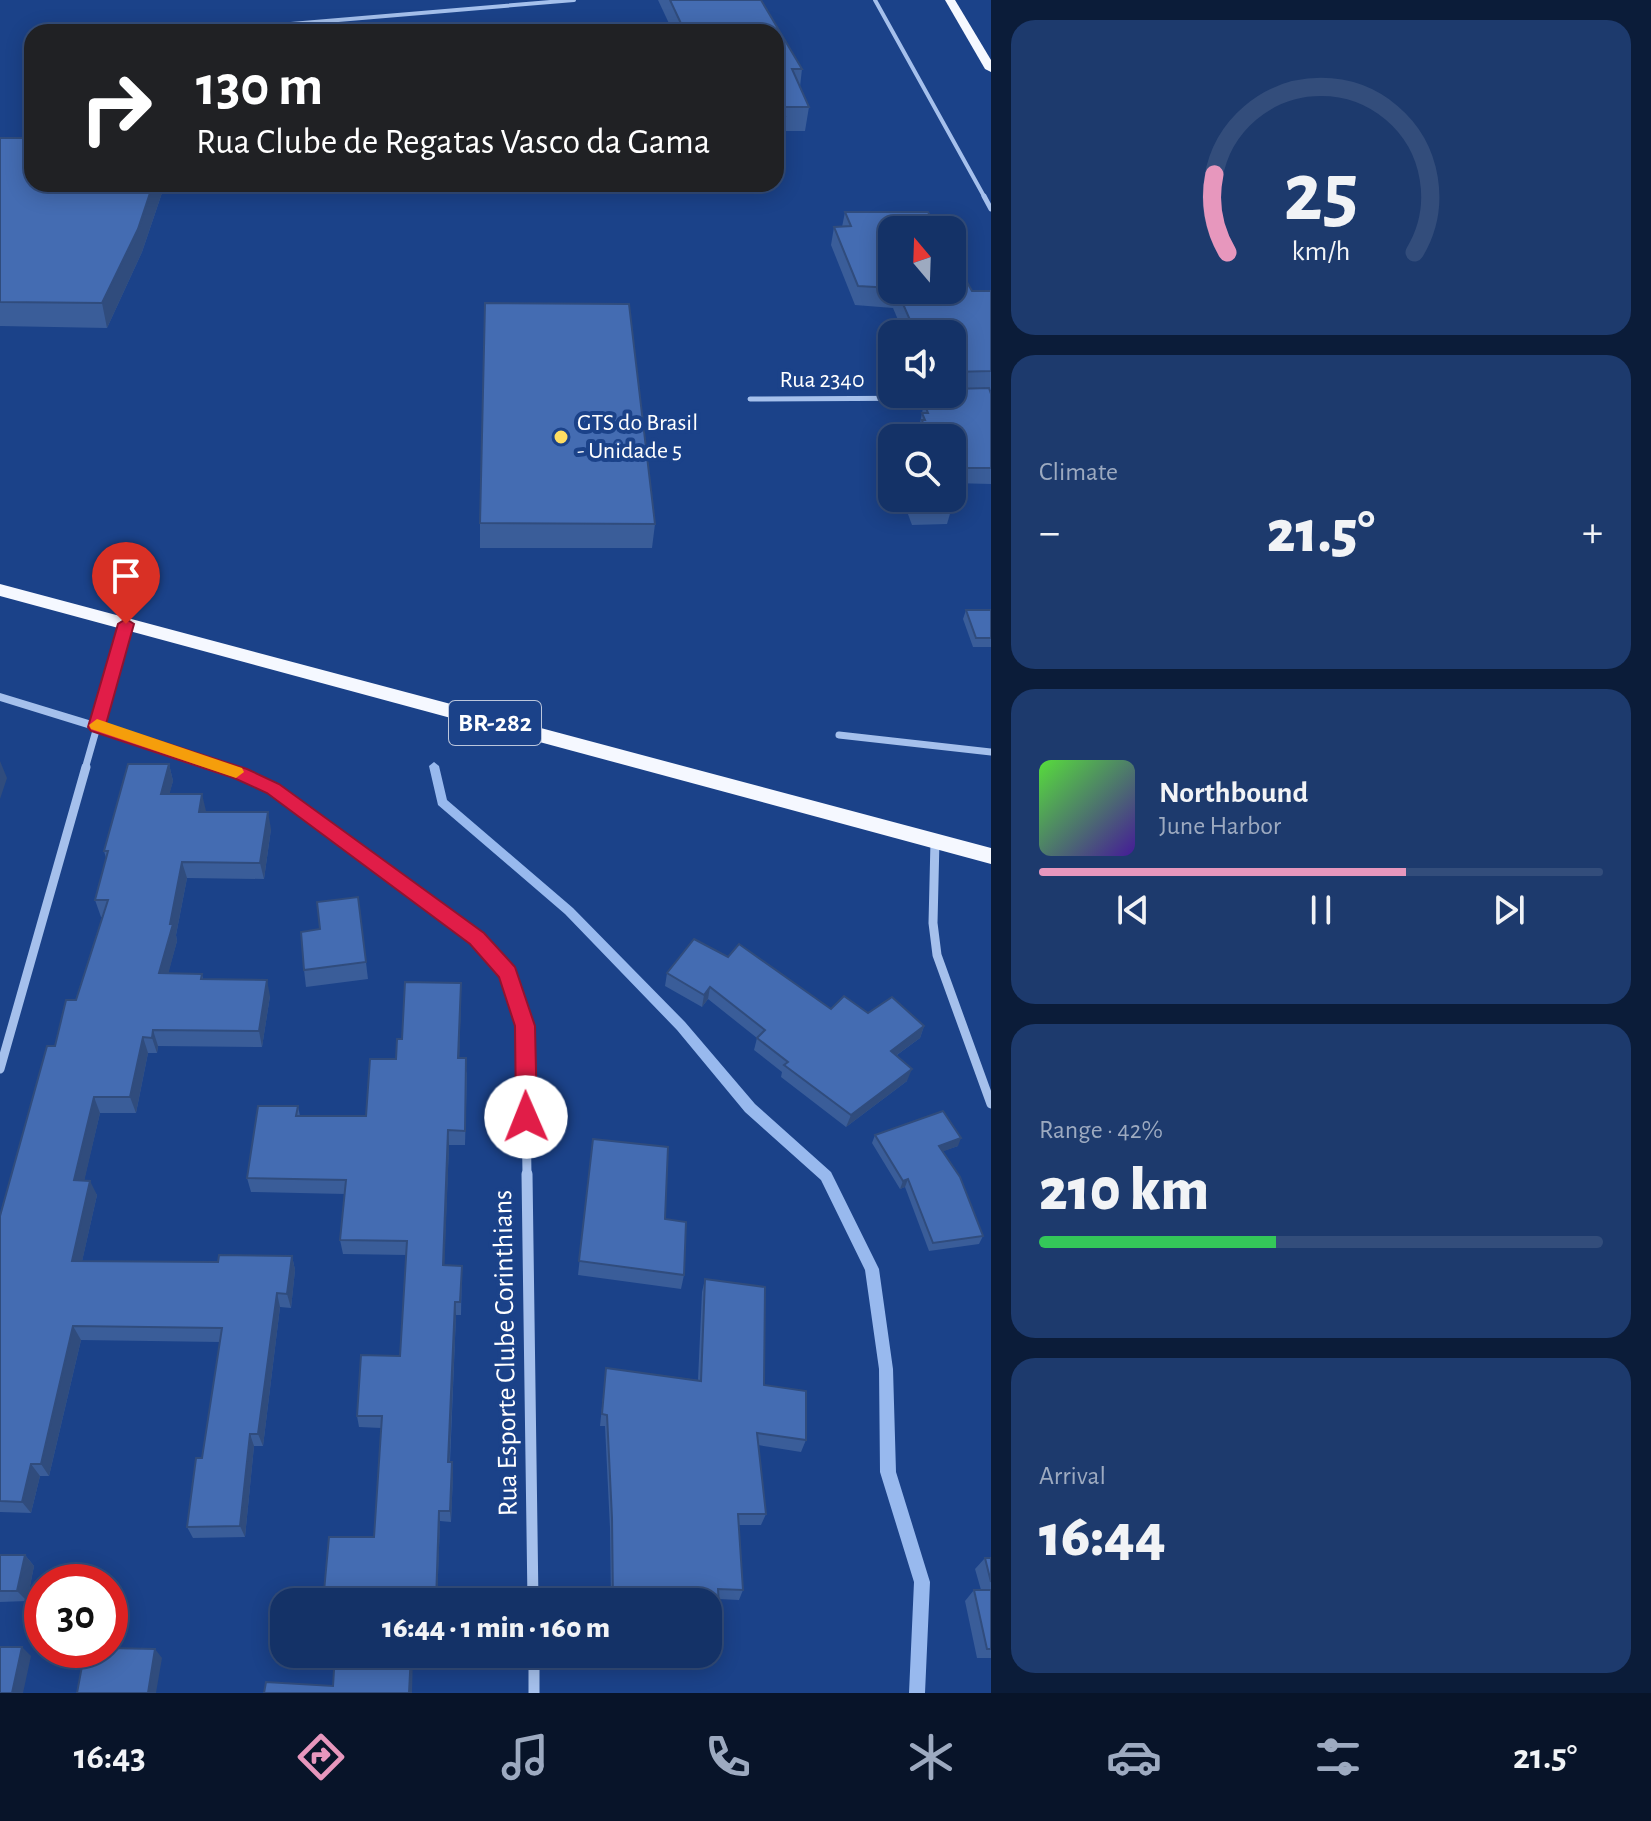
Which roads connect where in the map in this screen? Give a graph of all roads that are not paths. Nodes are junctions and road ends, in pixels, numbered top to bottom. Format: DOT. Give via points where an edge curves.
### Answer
graph roads {
  1 [pos="574,0"];
  2 [pos="875,0"];
  3 [pos="950,0"];
  4 [pos="291,24"];
  5 [pos="991,69"];
  6 [pos="991,209"];
  7 [pos="878,398"];
  8 [pos="750,399"];
  9 [pos="0,590"];
  10 [pos="126,624"];
  11 [pos="0,697"];
  12 [pos="97,727"];
  13 [pos="839,735"];
  14 [pos="991,752"];
  15 [pos="935,841"];
  16 [pos="991,856"];
  17 [pos="0,1069"];
  18 [pos="991,1104"];
  19 [pos="533,1588"];
  20 [pos="534,1668"];
  21 [pos="534,1693"];
  1 -- 4 [label="street"];
  2 -- 6 [label="street"];
  3 -- 5 [label="highway"];
  7 -- 8 [label="street, Rua 2340"];
  9 -- 10 [label="highway, BR-282"];
  10 -- 12 [label="street"];
  10 -- 15 [label="highway, BR-282"];
  11 -- 12 [label="street, Rua Esporte Clube Corinthians"];
  12 -- 17 [label="street"];
  12 -- 19 [label="street, Rua Esporte Clube Corinthians" via="273,789 477,938 508,973 525,1026"];
  13 -- 14 [label="street"];
  15 -- 16 [label="highway, BR-282"];
  15 -- 18 [label="street" via="937,955"];
  20 -- 21 [label="street"];
}
